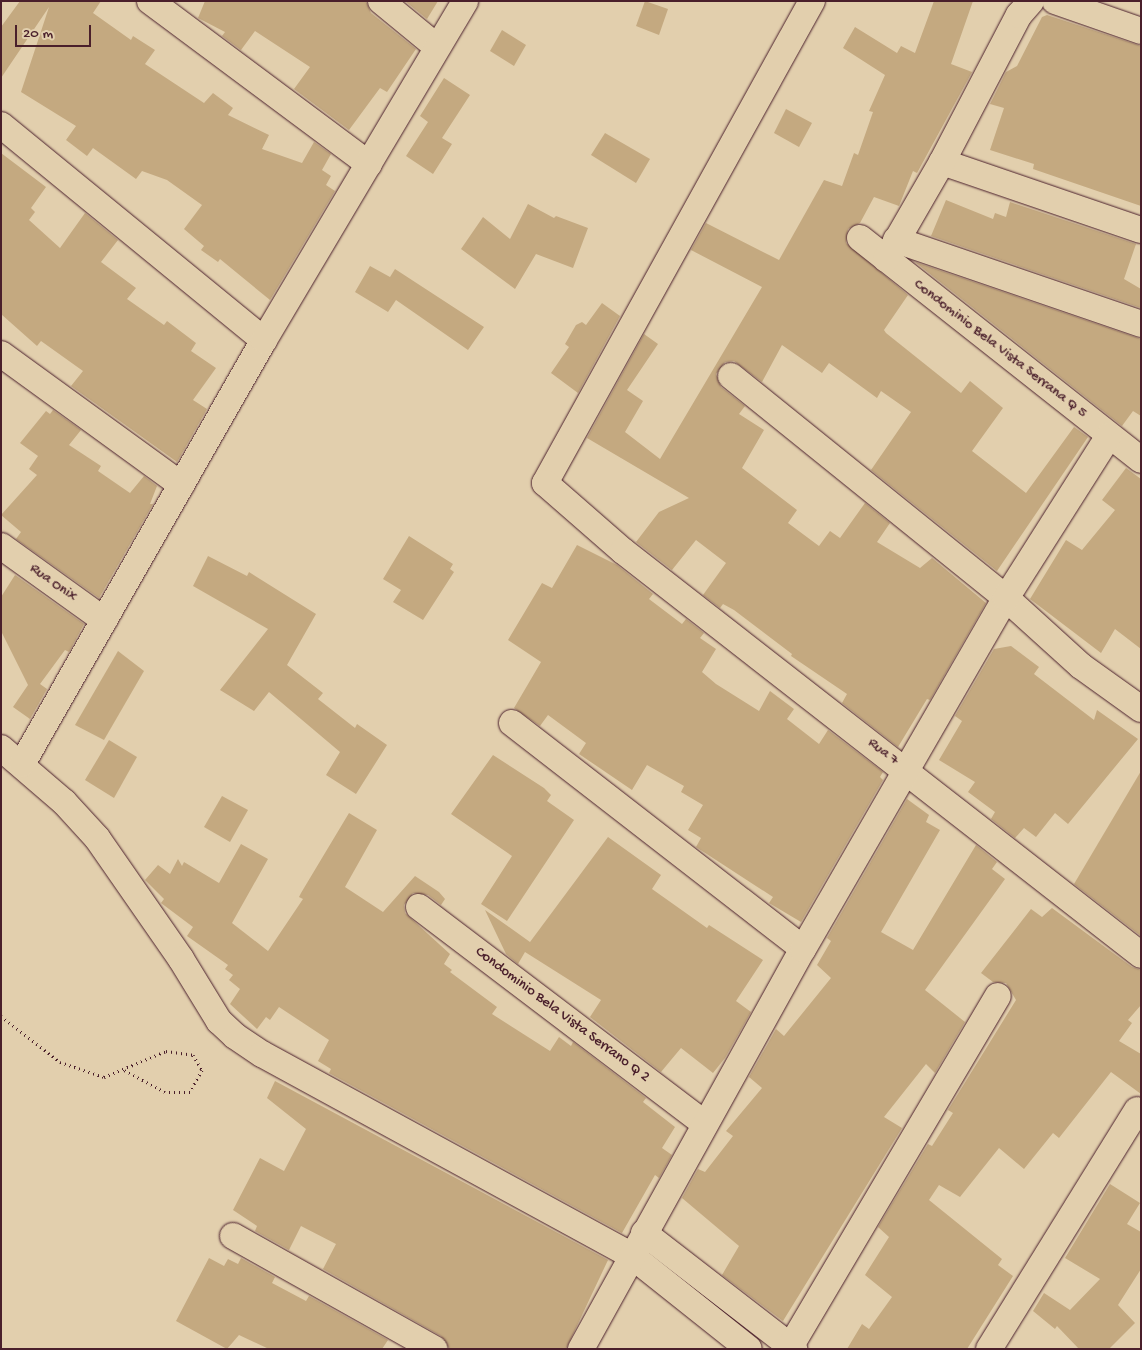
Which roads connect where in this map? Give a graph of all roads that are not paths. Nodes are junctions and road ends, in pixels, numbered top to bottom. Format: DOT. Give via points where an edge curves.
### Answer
graph roads {
  1 [pos="150,1"];
  2 [pos="381,1"];
  3 [pos="465,1"];
  4 [pos="812,1"];
  5 [pos="1031,1"];
  6 [pos="1055,1"];
  7 [pos="1083,6"];
  8 [pos="1141,31"];
  9 [pos="437,47"];
  10 [pos="1,125"];
  11 [pos="942,162"];
  12 [pos="369,164"];
  13 [pos="1141,230"];
  14 [pos="860,238"];
  15 [pos="891,250"];
  16 [pos="1141,324"];
  17 [pos="264,340"];
  18 [pos="1,354"];
  19 [pos="731,376"];
  20 [pos="1109,436"];
  21 [pos="1141,460"];
  22 [pos="181,485"];
  23 [pos="1,546"];
  24 [pos="1006,598"];
  25 [pos="104,620"];
  26 [pos="1141,709"];
  27 [pos="512,723"];
  28 [pos="1,748"];
  29 [pos="22,764"];
  30 [pos="907,771"];
  31 [pos="419,907"];
  32 [pos="803,948"];
  33 [pos="1141,955"];
  34 [pos="998,996"];
  35 [pos="1137,1110"];
  36 [pos="704,1123"];
  37 [pos="644,1233"];
  38 [pos="232,1236"];
  39 [pos="632,1256"];
  40 [pos="791,1348"];
  41 [pos="434,1349"];
  42 [pos="582,1349"];
  43 [pos="749,1349"];
  44 [pos="988,1349"];
  1 -- 12 [label="street"];
  2 -- 9 [label="street"];
  3 -- 9 [label="street"];
  4 -- 30 [label="street, Rua 7" via="545,483 623,551"];
  5 -- 11 [label="street" via="1019,15"];
  6 -- 7 [label="street"];
  7 -- 8 [label="street"];
  9 -- 12 [label="street"];
  10 -- 17 [label="street"];
  11 -- 13 [label="street"];
  11 -- 15 [label="street"];
  12 -- 17 [label="street"];
  14 -- 15 [label="street, Condominio Bela Vista Serrana Q 5"];
  15 -- 16 [label="street, Condominio Bela Vista Serrana Q 5"];
  15 -- 20 [label="street, Condominio Bela Vista Serrana Q 5"];
  17 -- 22 [label="street"];
  18 -- 22 [label="street"];
  19 -- 24 [label="street"];
  20 -- 21 [label="street, Condominio Bela Vista Serrana Q 5"];
  20 -- 24 [label="street"];
  22 -- 25 [label="street"];
  23 -- 25 [label="street, Rua Onix"];
  24 -- 26 [label="street" via="1081,666"];
  24 -- 30 [label="street"];
  25 -- 29 [label="street"];
  27 -- 32 [label="street"];
  28 -- 29 [label="street"];
  29 -- 39 [label="street" via="97,838 181,959 219,1021 235,1036 262,1054"];
  30 -- 32 [label="street"];
  30 -- 33 [label="street, Rua 7"];
  31 -- 36 [label="street, Condominio Bela Vista Serrano Q 2"];
  32 -- 36 [label="street"];
  34 -- 40 [label="street"];
  35 -- 44 [label="street"];
  36 -- 37 [label="street"];
  37 -- 39 [label="street"];
  37 -- 40 [label="street"];
  38 -- 41 [label="street"];
  39 -- 42 [label="street"];
  39 -- 43 [label="street"];
}
